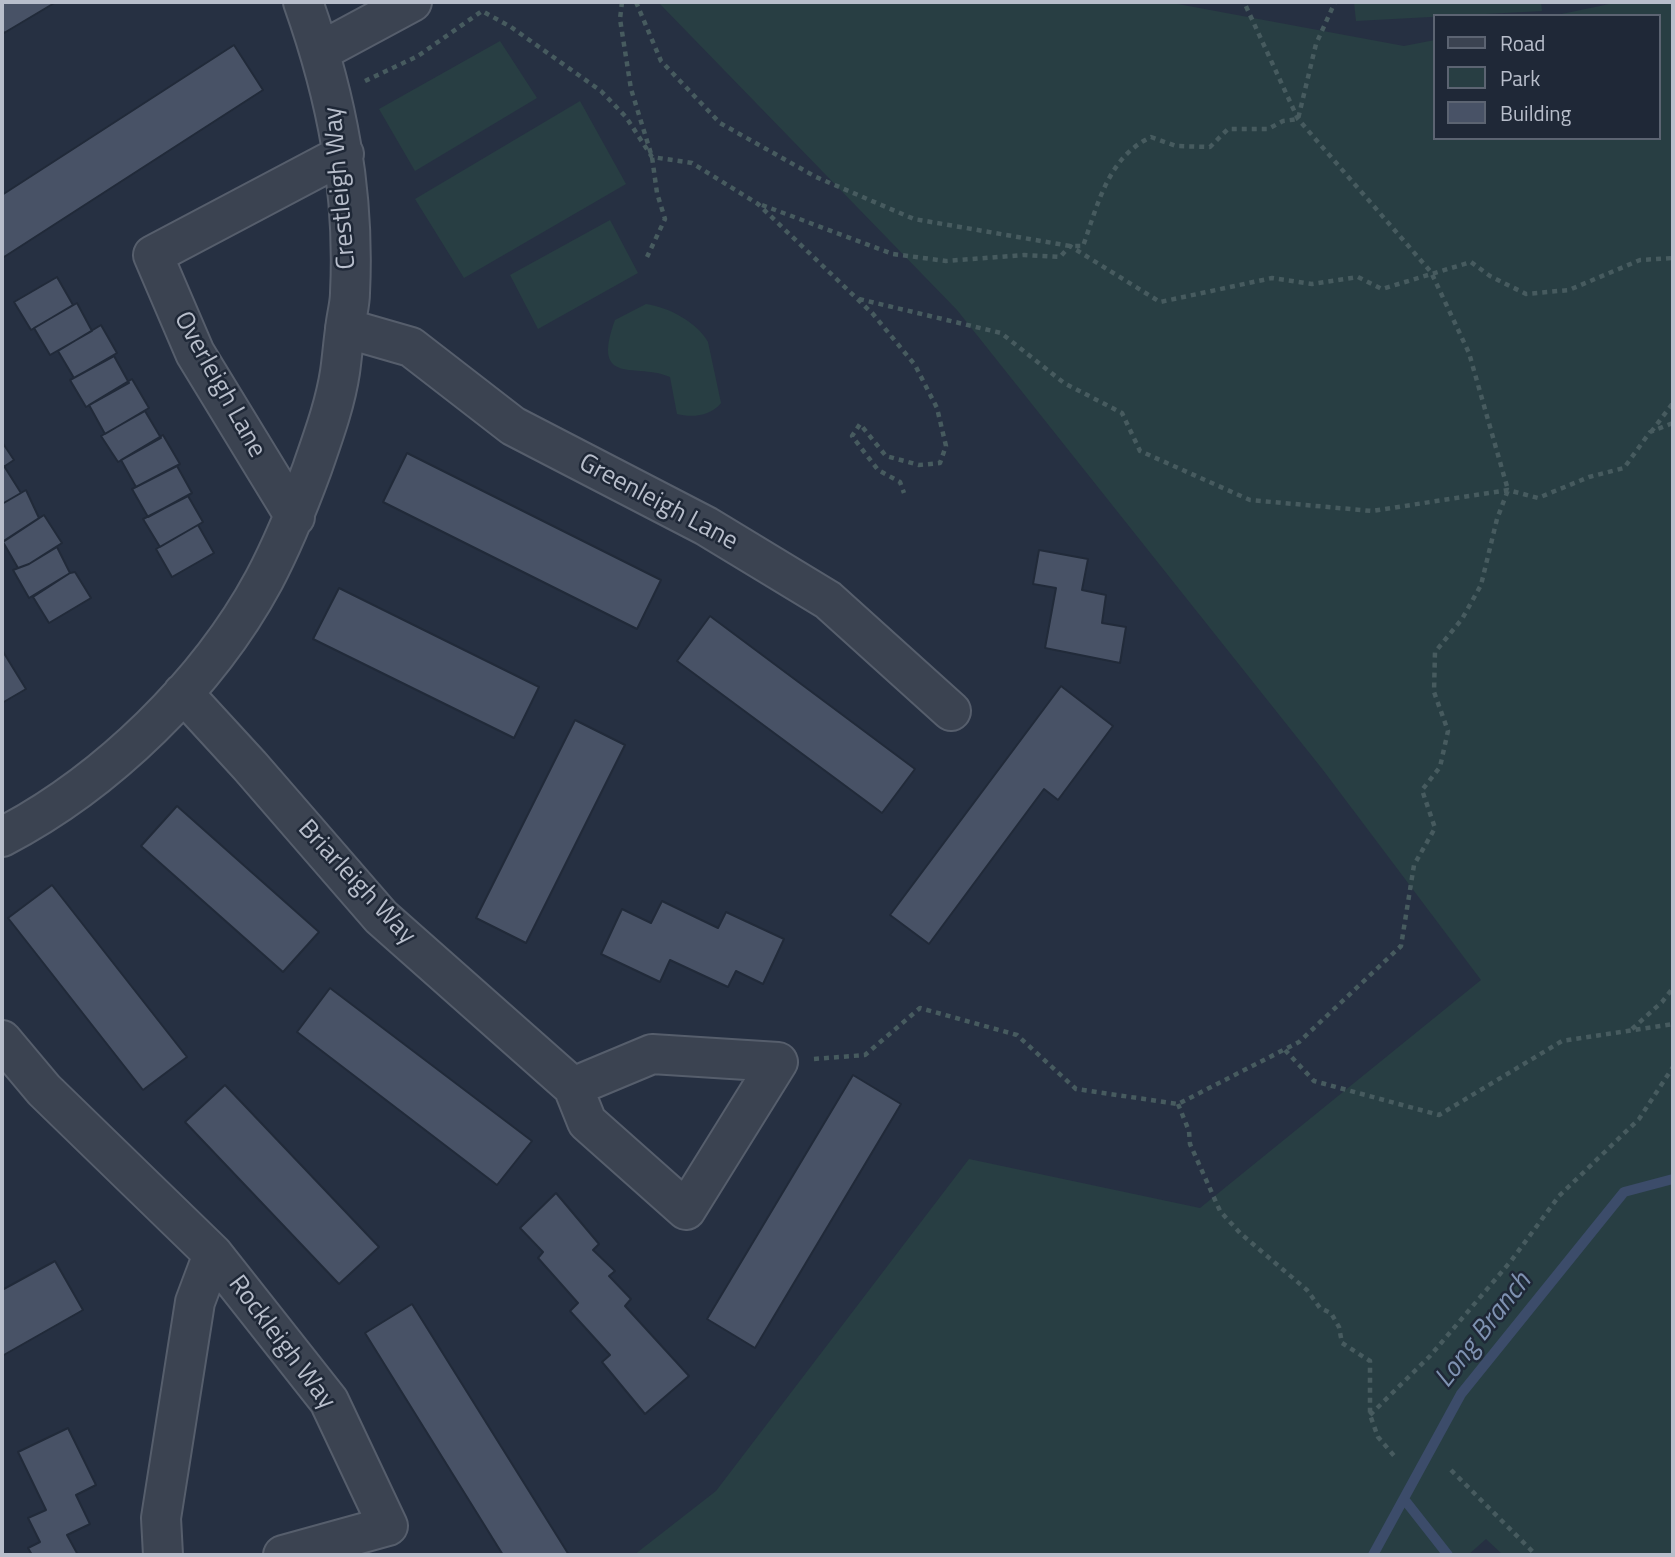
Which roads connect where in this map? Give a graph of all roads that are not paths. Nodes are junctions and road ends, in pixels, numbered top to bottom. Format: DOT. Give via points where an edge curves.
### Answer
graph roads {
  1 [pos="303,2"];
  2 [pos="412,2"];
  3 [pos="321,51"];
  4 [pos="344,154"];
  5 [pos="345,328"];
  6 [pos="295,517"];
  7 [pos="183,693"];
  8 [pos="951,711"];
  9 [pos="2,837"];
  10 [pos="2,1040"];
  11 [pos="573,1087"];
  12 [pos="213,1254"];
  13 [pos="163,1555"];
  14 [pos="283,1555"];
  1 -- 3 [label="street, Crestleigh Way"];
  2 -- 3 [label="street"];
  3 -- 4 [label="street, Crestleigh Way"];
  4 -- 5 [label="street, Crestleigh Way" via="351,236"];
  4 -- 6 [label="street, Overleigh Lane" via="153,255 195,353"];
  5 -- 6 [label="street, Crestleigh Way" via="340,373 324,437"];
  5 -- 8 [label="street, Greenleigh Lane" via="411,347 513,426 706,526 828,600"];
  6 -- 7 [label="street, Crestleigh Way" via="226,639"];
  7 -- 9 [label="street, Crestleigh Way" via="137,740 76,790"];
  7 -- 11 [label="street, Briarleigh Way" via="381,917"];
  10 -- 12 [label="street, Rockleigh Way" via="44,1090"];
  11 -- 11 [label="street" via="587,1122 686,1210 778,1062 652,1054"];
  12 -- 13 [label="street, Rockleigh Way" via="195,1301 161,1518"];
  12 -- 14 [label="street, Rockleigh Way" via="329,1401 388,1525"];
}
